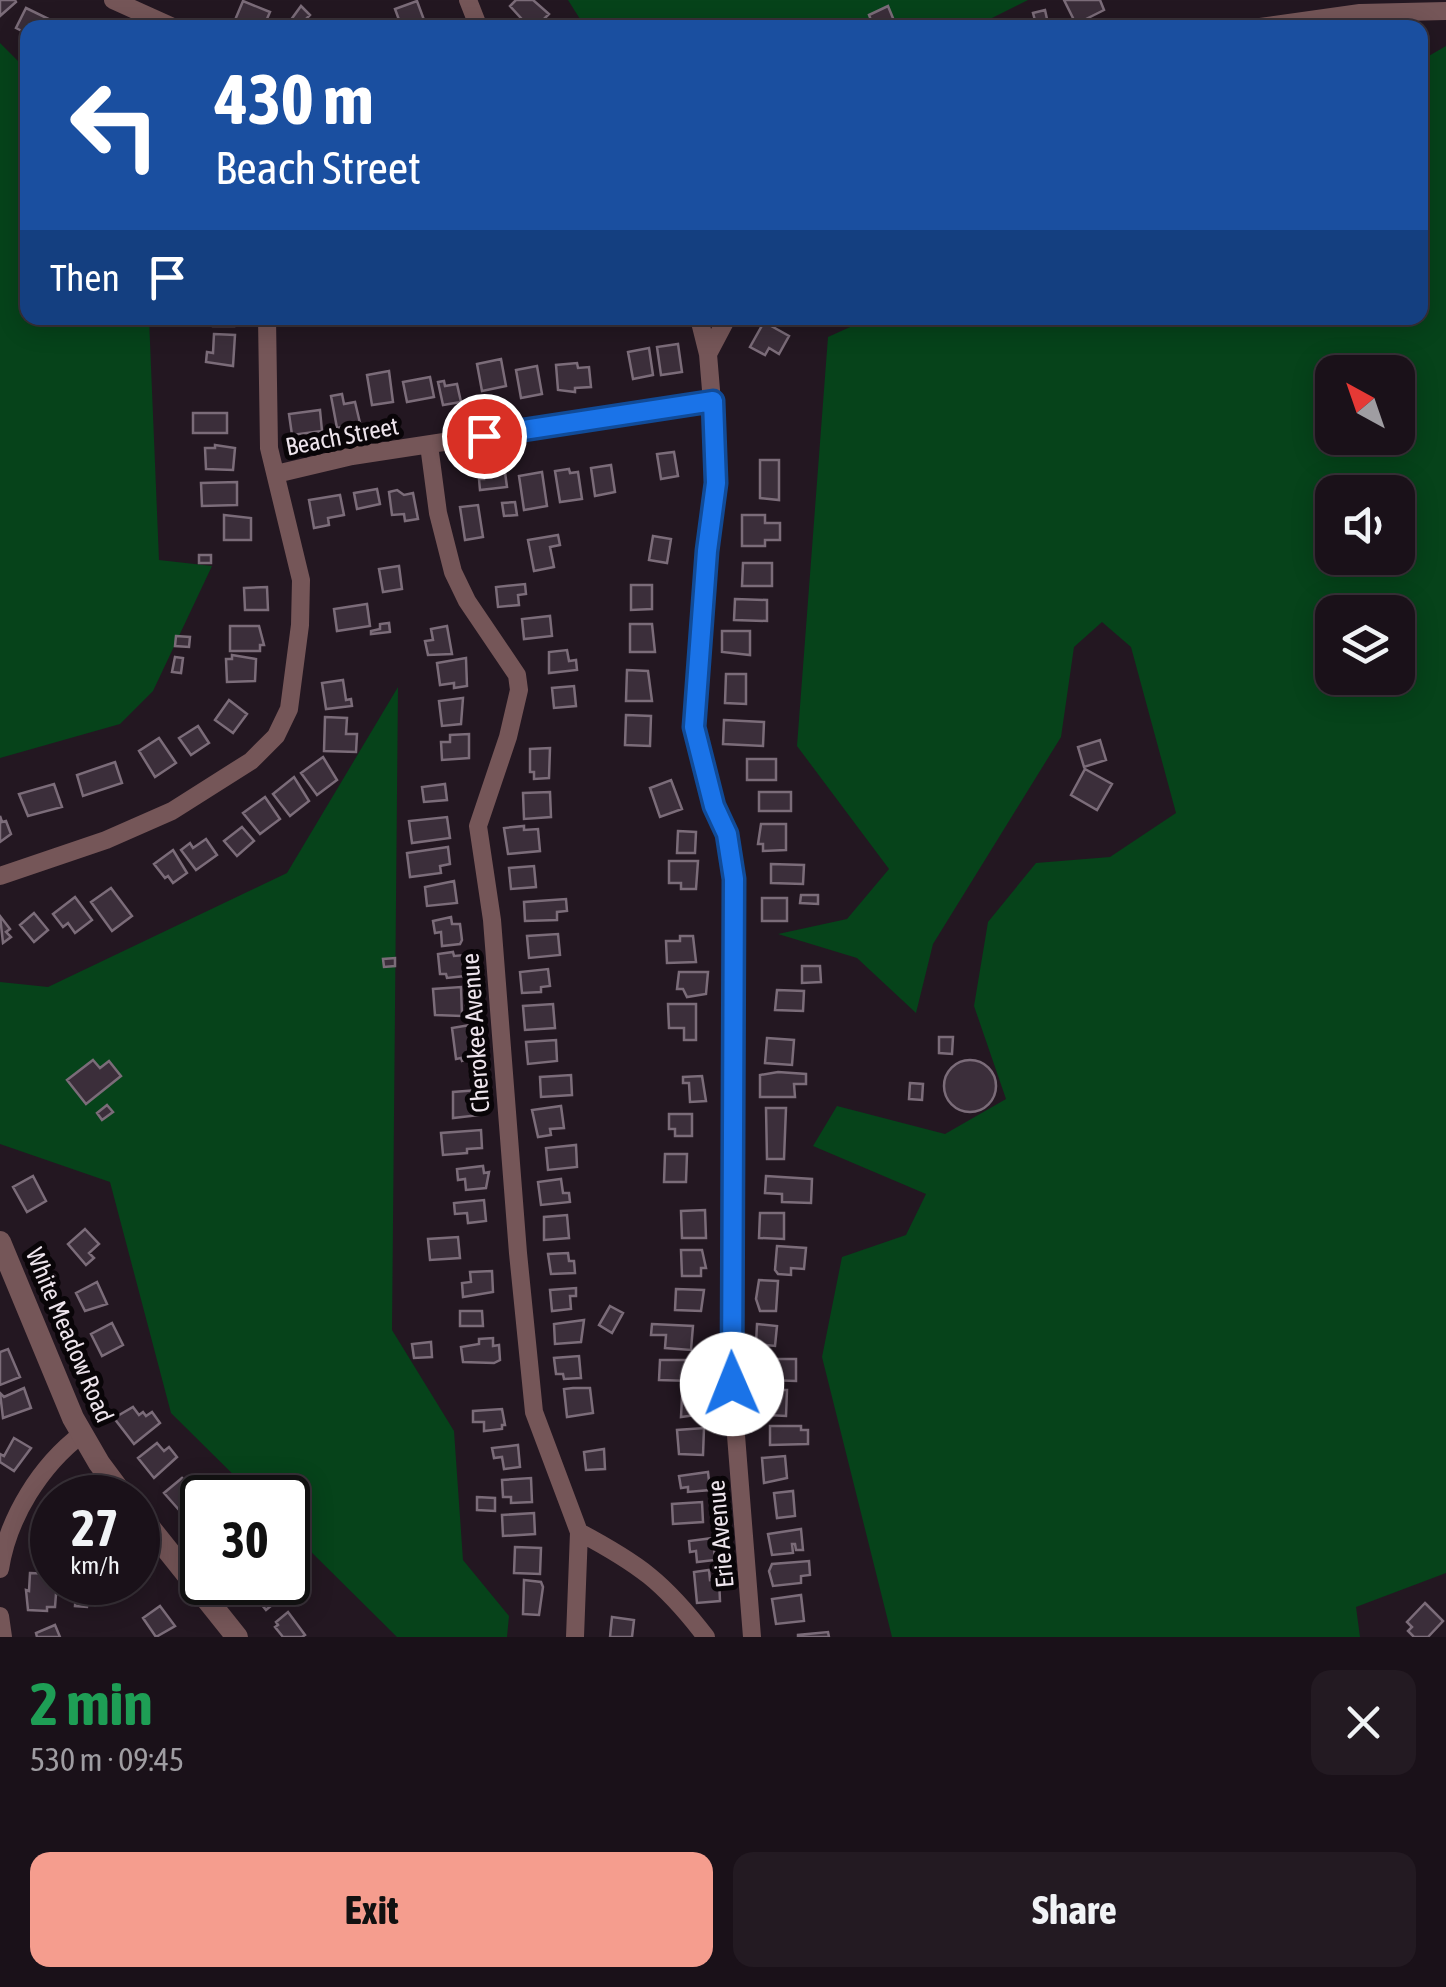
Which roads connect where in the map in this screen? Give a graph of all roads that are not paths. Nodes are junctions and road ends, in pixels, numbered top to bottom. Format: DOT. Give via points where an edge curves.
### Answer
graph roads {
  1 [pos="112,0"];
  2 [pos="1446,12"];
  3 [pos="158,20"];
  4 [pos="1311,20"];
  5 [pos="267,325"];
  6 [pos="700,325"];
  7 [pos="723,325"];
  8 [pos="708,354"];
  9 [pos="713,401"];
  10 [pos="429,445"];
  11 [pos="276,474"];
  12 [pos="0,876"];
  13 [pos="0,1242"];
  14 [pos="82,1434"];
  15 [pos="110,1475"];
  16 [pos="579,1532"];
  17 [pos="160,1541"];
  18 [pos="0,1569"];
  19 [pos="0,1616"];
  20 [pos="4,1637"];
  21 [pos="237,1637"];
  22 [pos="575,1637"];
  23 [pos="706,1637"];
  24 [pos="752,1637"];
  1 -- 3 [label="street"];
  2 -- 4 [label="street"];
  5 -- 11 [label="street" via="269,448"];
  6 -- 8 [label="street, Erie Avenue"];
  7 -- 8 [label="street"];
  8 -- 9 [label="street, Erie Avenue"];
  9 -- 10 [label="street, Beach Street"];
  9 -- 24 [label="street, Erie Avenue" via="716,490 694,727 734,879 732,1384"];
  10 -- 11 [label="street, Beach Street"];
  10 -- 16 [label="street, Cherokee Avenue" via="453,572 517,675 516,704 478,826 534,1412"];
  11 -- 12 [label="street" via="300,580 300,610 289,709 276,736 251,761 172,811"];
  13 -- 14 [label="street, White Meadow Road"];
  14 -- 15 [label="street, White Meadow Road"];
  14 -- 18 [label="street" via="54,1458 29,1496"];
  16 -- 22 [label="street, Cherokee Avenue"];
  16 -- 23 [label="street" via="654,1578"];
  17 -- 21 [label="street"];
  19 -- 20 [label="street"];
}
